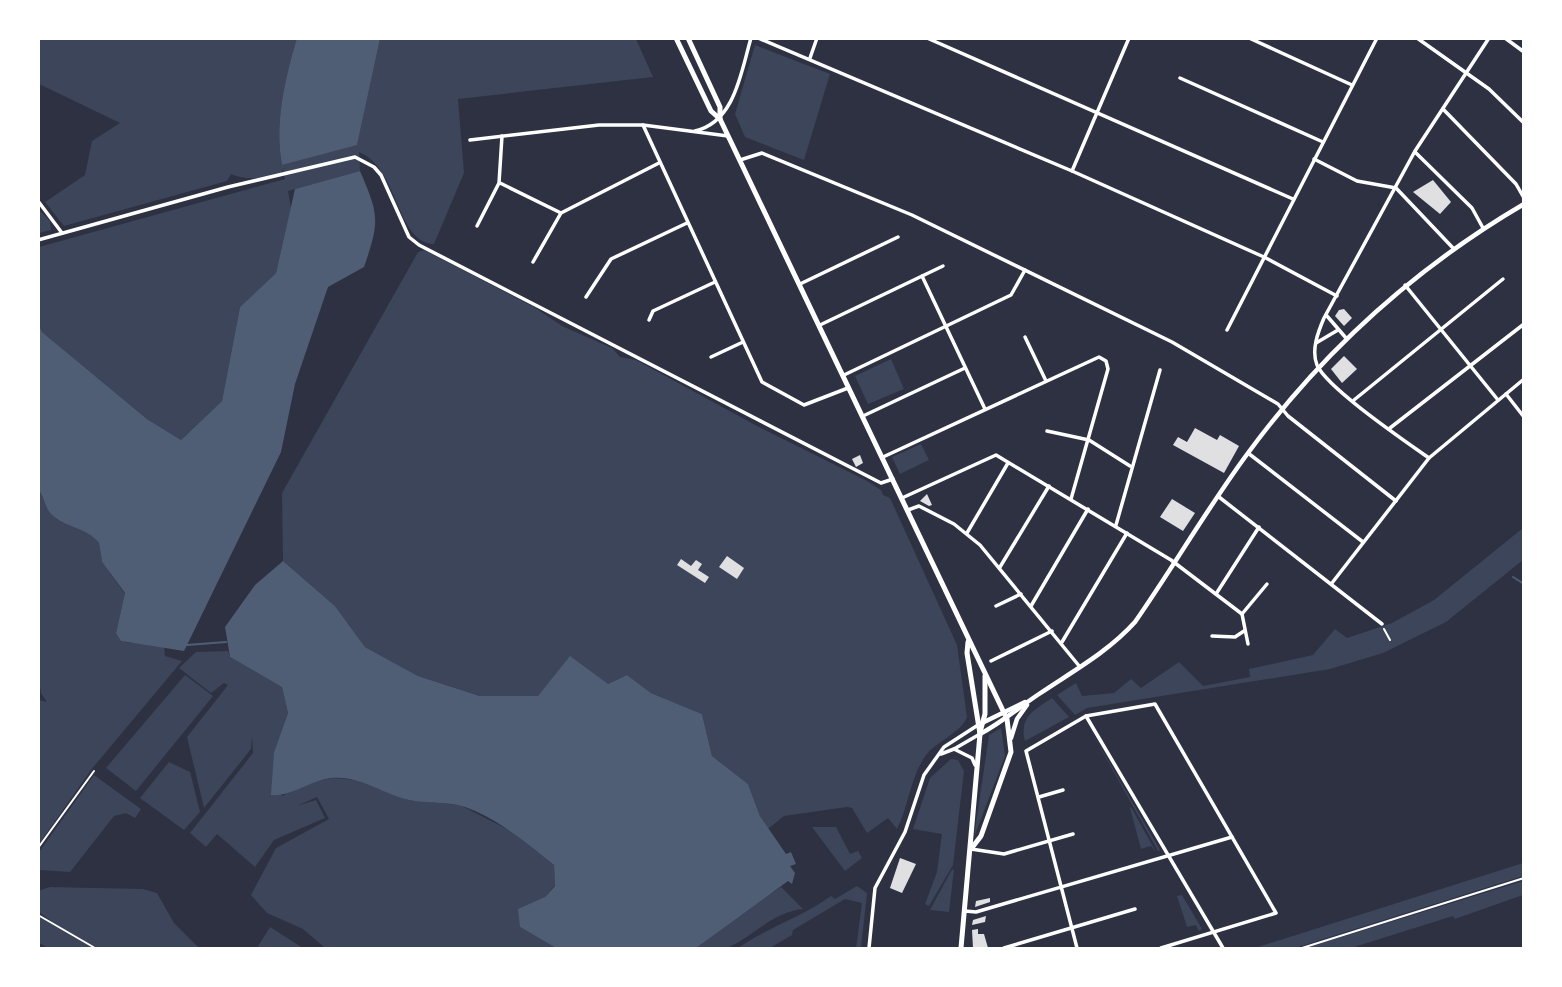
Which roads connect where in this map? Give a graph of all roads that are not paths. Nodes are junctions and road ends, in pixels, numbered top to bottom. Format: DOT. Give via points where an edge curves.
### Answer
graph roads {
  1 [pos="676,38"];
  2 [pos="688,38"];
  3 [pos="751,38"];
  4 [pos="758,38"];
  5 [pos="817,38"];
  6 [pos="927,38"];
  7 [pos="1129,38"];
  8 [pos="1249,38"];
  9 [pos="1377,38"];
  10 [pos="1417,38"];
  11 [pos="1489,38"];
  12 [pos="1505,38"];
  13 [pos="1524,52"];
  14 [pos="810,58"];
  15 [pos="1466,71"];
  16 [pos="1180,78"];
  17 [pos="1352,85"];
  18 [pos="1442,108"];
  19 [pos="1098,112"];
  20 [pos="720,119"];
  21 [pos="1524,123"];
  22 [pos="643,125"];
  23 [pos="693,131"];
  24 [pos="502,136"];
  25 [pos="728,136"];
  26 [pos="470,140"];
  27 [pos="1323,142"];
  28 [pos="1415,151"];
  29 [pos="1314,159"];
  30 [pos="740,160"];
  31 [pos="660,163"];
  32 [pos="1072,171"];
  33 [pos="499,183"];
  34 [pos="1396,188"];
  35 [pos="1524,198"];
  36 [pos="1293,199"];
  37 [pos="38,201"];
  38 [pos="1524,204"];
  39 [pos="561,213"];
  40 [pos="687,223"];
  41 [pos="477,226"];
  42 [pos="1483,228"];
  43 [pos="62,233"];
  44 [pos="898,237"];
  45 [pos="38,240"];
  46 [pos="1453,247"];
  47 [pos="1264,257"];
  48 [pos="533,262"];
  49 [pos="943,266"];
  50 [pos="1025,270"];
  51 [pos="922,276"];
  52 [pos="1503,279"];
  53 [pos="716,281"];
  54 [pos="800,284"];
  55 [pos="1405,285"];
  56 [pos="1337,296"];
  57 [pos="586,297"];
  58 [pos="1327,316"];
  59 [pos="649,320"];
  60 [pos="1524,324"];
  61 [pos="820,325"];
  62 [pos="946,326"];
  63 [pos="1227,330"];
  64 [pos="1338,330"];
  65 [pos="1441,330"];
  66 [pos="1025,337"];
  67 [pos="1346,338"];
  68 [pos="743,342"];
  69 [pos="1315,344"];
  70 [pos="711,357"];
  71 [pos="1471,365"];
  72 [pos="965,368"];
  73 [pos="1318,368"];
  74 [pos="1160,370"];
  75 [pos="844,375"];
  76 [pos="1524,379"];
  77 [pos="1045,381"];
  78 [pos="849,387"];
  79 [pos="1506,394"];
  80 [pos="1354,400"];
  81 [pos="1498,400"];
  82 [pos="985,409"];
  83 [pos="1283,411"];
  84 [pos="863,416"];
  85 [pos="1524,416"];
  86 [pos="1390,428"];
  87 [pos="1047,431"];
  88 [pos="1089,440"];
  89 [pos="1248,453"];
  90 [pos="883,457"];
  91 [pos="1429,458"];
  92 [pos="1008,463"];
  93 [pos="1130,466"];
  94 [pos="893,479"];
  95 [pos="1049,486"];
  96 [pos="1219,497"];
  97 [pos="902,498"];
  98 [pos="1071,499"];
  99 [pos="1396,501"];
  100 [pos="1088,509"];
  101 [pos="908,510"];
  102 [pos="1116,526"];
  103 [pos="1259,527"];
  104 [pos="967,533"];
  105 [pos="1127,533"];
  106 [pos="1363,542"];
  107 [pos="1176,563"];
  108 [pos="1000,567"];
  109 [pos="1332,583"];
  110 [pos="1267,584"];
  111 [pos="1021,594"];
  112 [pos="1216,594"];
  113 [pos="996,606"];
  114 [pos="1031,606"];
  115 [pos="1242,614"];
  116 [pos="1382,624"];
  117 [pos="1052,631"];
  118 [pos="1244,631"];
  119 [pos="1212,636"];
  120 [pos="968,642"];
  121 [pos="1061,643"];
  122 [pos="1248,644"];
  123 [pos="991,661"];
  124 [pos="1080,667"];
  125 [pos="986,673"];
  126 [pos="1032,699"];
  127 [pos="1086,716"];
  128 [pos="1006,718"];
  129 [pos="981,724"];
  130 [pos="979,734"];
  131 [pos="1011,737"];
  132 [pos="954,749"];
  133 [pos="941,754"];
  134 [pos="975,765"];
  135 [pos="94,771"];
  136 [pos="1063,790"];
  137 [pos="1039,797"];
  138 [pos="1073,834"];
  139 [pos="1232,837"];
  140 [pos="1050,841"];
  141 [pos="38,848"];
  142 [pos="971,849"];
  143 [pos="1167,856"];
  144 [pos="1061,886"];
  145 [pos="1135,909"];
  146 [pos="963,911"];
  147 [pos="1072,928"];
  148 [pos="1213,933"];
  149 [pos="869,948"];
  150 [pos="961,948"];
  151 [pos="1004,948"];
  152 [pos="1077,948"];
  153 [pos="1161,948"];
  154 [pos="1223,948"];
  1 -- 20 [label="highway" via="711,111"];
  2 -- 20 [label="highway" via="720,107"];
  3 -- 20 [label="street" via="732,100"];
  4 -- 14 [label="street"];
  5 -- 14 [label="street"];
  6 -- 19 [label="street"];
  7 -- 19 [label="street"];
  8 -- 17 [label="street"];
  9 -- 17 [label="street"];
  10 -- 15 [label="street"];
  11 -- 15 [label="street"];
  12 -- 13 [label="street"];
  14 -- 32 [label="street"];
  15 -- 18 [label="street"];
  15 -- 21 [label="street"];
  16 -- 27 [label="street"];
  17 -- 27 [label="street"];
  18 -- 28 [label="street"];
  18 -- 35 [label="street"];
  19 -- 32 [label="street"];
  19 -- 36 [label="street"];
  20 -- 23 [label="street"];
  20 -- 25 [label="highway"];
  22 -- 23 [label="street"];
  22 -- 24 [label="street"];
  22 -- 31 [label="street"];
  23 -- 25 [label="street"];
  24 -- 26 [label="street"];
  24 -- 33 [label="street"];
  25 -- 30 [label="highway"];
  27 -- 29 [label="street"];
  28 -- 34 [label="street"];
  28 -- 42 [label="street" via="1472,208"];
  29 -- 34 [label="street" via="1357,181"];
  29 -- 36 [label="street"];
  30 -- 50 [label="street" via="762,153 912,215"];
  30 -- 54 [label="highway"];
  31 -- 39 [label="street"];
  31 -- 40 [label="street"];
  32 -- 47 [label="street"];
  33 -- 39 [label="street"];
  33 -- 41 [label="street"];
  34 -- 46 [label="street"];
  34 -- 56 [label="street"];
  36 -- 47 [label="street"];
  37 -- 43 [label="street"];
  38 -- 42 [label="main road"];
  39 -- 48 [label="street"];
  40 -- 53 [label="street"];
  40 -- 57 [label="street" via="611,259"];
  42 -- 46 [label="main road"];
  43 -- 45 [label="street"];
  43 -- 94 [label="street" via="355,157 381,174 409,237 419,245 881,483"];
  44 -- 54 [label="street"];
  46 -- 55 [label="main road"];
  47 -- 56 [label="street"];
  47 -- 63 [label="street"];
  49 -- 51 [label="street"];
  50 -- 62 [label="street" via="1011,295"];
  50 -- 83 [label="street" via="1212,363 1269,397"];
  51 -- 61 [label="street"];
  51 -- 62 [label="street"];
  52 -- 65 [label="street"];
  53 -- 59 [label="street" via="653,311"];
  53 -- 68 [label="street"];
  54 -- 61 [label="highway"];
  55 -- 65 [label="street"];
  55 -- 67 [label="main road"];
  56 -- 58 [label="street"];
  58 -- 64 [label="street"];
  58 -- 69 [label="street"];
  60 -- 71 [label="street"];
  61 -- 75 [label="highway"];
  62 -- 72 [label="street"];
  62 -- 75 [label="street"];
  64 -- 67 [label="street"];
  64 -- 69 [label="street"];
  65 -- 71 [label="street"];
  65 -- 80 [label="street"];
  66 -- 77 [label="street"];
  67 -- 73 [label="main road"];
  68 -- 70 [label="street"];
  68 -- 78 [label="street" via="762,382 795,402 811,404"];
  69 -- 73 [label="street"];
  71 -- 81 [label="street"];
  71 -- 86 [label="street"];
  72 -- 82 [label="street"];
  72 -- 84 [label="street"];
  73 -- 80 [label="street"];
  73 -- 83 [label="main road"];
  74 -- 93 [label="street"];
  75 -- 78 [label="highway"];
  76 -- 79 [label="street"];
  77 -- 82 [label="street"];
  77 -- 88 [label="street" via="1094,358 1103,359 1108,369"];
  78 -- 84 [label="highway"];
  79 -- 81 [label="street"];
  79 -- 85 [label="street"];
  80 -- 86 [label="street"];
  81 -- 91 [label="street"];
  82 -- 90 [label="street"];
  83 -- 89 [label="main road"];
  83 -- 99 [label="street"];
  84 -- 90 [label="highway"];
  86 -- 91 [label="street"];
  87 -- 88 [label="street"];
  88 -- 93 [label="street"];
  88 -- 98 [label="street"];
  89 -- 96 [label="main road"];
  89 -- 106 [label="street"];
  90 -- 94 [label="highway"];
  91 -- 99 [label="street"];
  92 -- 95 [label="street"];
  92 -- 97 [label="street" via="996,455"];
  92 -- 104 [label="street"];
  93 -- 102 [label="street"];
  94 -- 97 [label="highway"];
  95 -- 98 [label="street"];
  95 -- 108 [label="street"];
  96 -- 103 [label="street"];
  96 -- 107 [label="main road"];
  97 -- 101 [label="highway"];
  98 -- 100 [label="street"];
  99 -- 106 [label="street"];
  100 -- 102 [label="street"];
  100 -- 114 [label="street"];
  101 -- 104 [label="street" via="919,506"];
  101 -- 120 [label="highway"];
  102 -- 105 [label="street"];
  103 -- 109 [label="street"];
  103 -- 112 [label="street"];
  104 -- 108 [label="street"];
  105 -- 107 [label="street"];
  105 -- 121 [label="street"];
  106 -- 109 [label="street"];
  107 -- 112 [label="street"];
  107 -- 124 [label="main road" via="1117,642"];
  108 -- 111 [label="street"];
  109 -- 116 [label="street"];
  110 -- 115 [label="street"];
  111 -- 113 [label="street"];
  111 -- 114 [label="street"];
  112 -- 115 [label="street"];
  114 -- 117 [label="street"];
  115 -- 118 [label="street"];
  117 -- 121 [label="street"];
  117 -- 123 [label="street"];
  118 -- 119 [label="street" via="1235,637"];
  118 -- 122 [label="street"];
  120 -- 125 [label="highway"];
  120 -- 129 [label="highway"];
  121 -- 124 [label="street"];
  124 -- 126 [label="main road"];
  125 -- 128 [label="highway"];
  125 -- 129 [label="highway"];
  126 -- 128 [label="main road"];
  126 -- 131 [label="main road"];
  127 -- 137 [label="street" via="1026,751"];
  127 -- 139 [label="street" via="1155,704"];
  127 -- 143 [label="street"];
  128 -- 129 [label="main road"];
  128 -- 130 [label="main road"];
  128 -- 131 [label="highway"];
  129 -- 130 [label="highway"];
  129 -- 133 [label="street" via="944,747"];
  130 -- 132 [label="street"];
  130 -- 134 [label="highway"];
  131 -- 142 [label="highway" via="1011,752 981,836"];
  132 -- 133 [label="street"];
  132 -- 134 [label="street" via="968,755"];
  133 -- 149 [label="street" via="924,775 905,832 875,888"];
  134 -- 142 [label="highway"];
  135 -- 141 [label="lane"];
  136 -- 137 [label="street"];
  137 -- 140 [label="street"];
  138 -- 140 [label="street"];
  139 -- 143 [label="street"];
  139 -- 148 [label="street" via="1276,913"];
  140 -- 142 [label="street" via="1004,855"];
  140 -- 144 [label="street"];
  142 -- 146 [label="highway"];
  143 -- 144 [label="street"];
  143 -- 148 [label="street"];
  144 -- 146 [label="street" via="976,912"];
  144 -- 147 [label="street"];
  145 -- 147 [label="street"];
  146 -- 150 [label="highway"];
  147 -- 151 [label="street"];
  147 -- 152 [label="street"];
  148 -- 153 [label="street"];
  148 -- 154 [label="street"];
}
